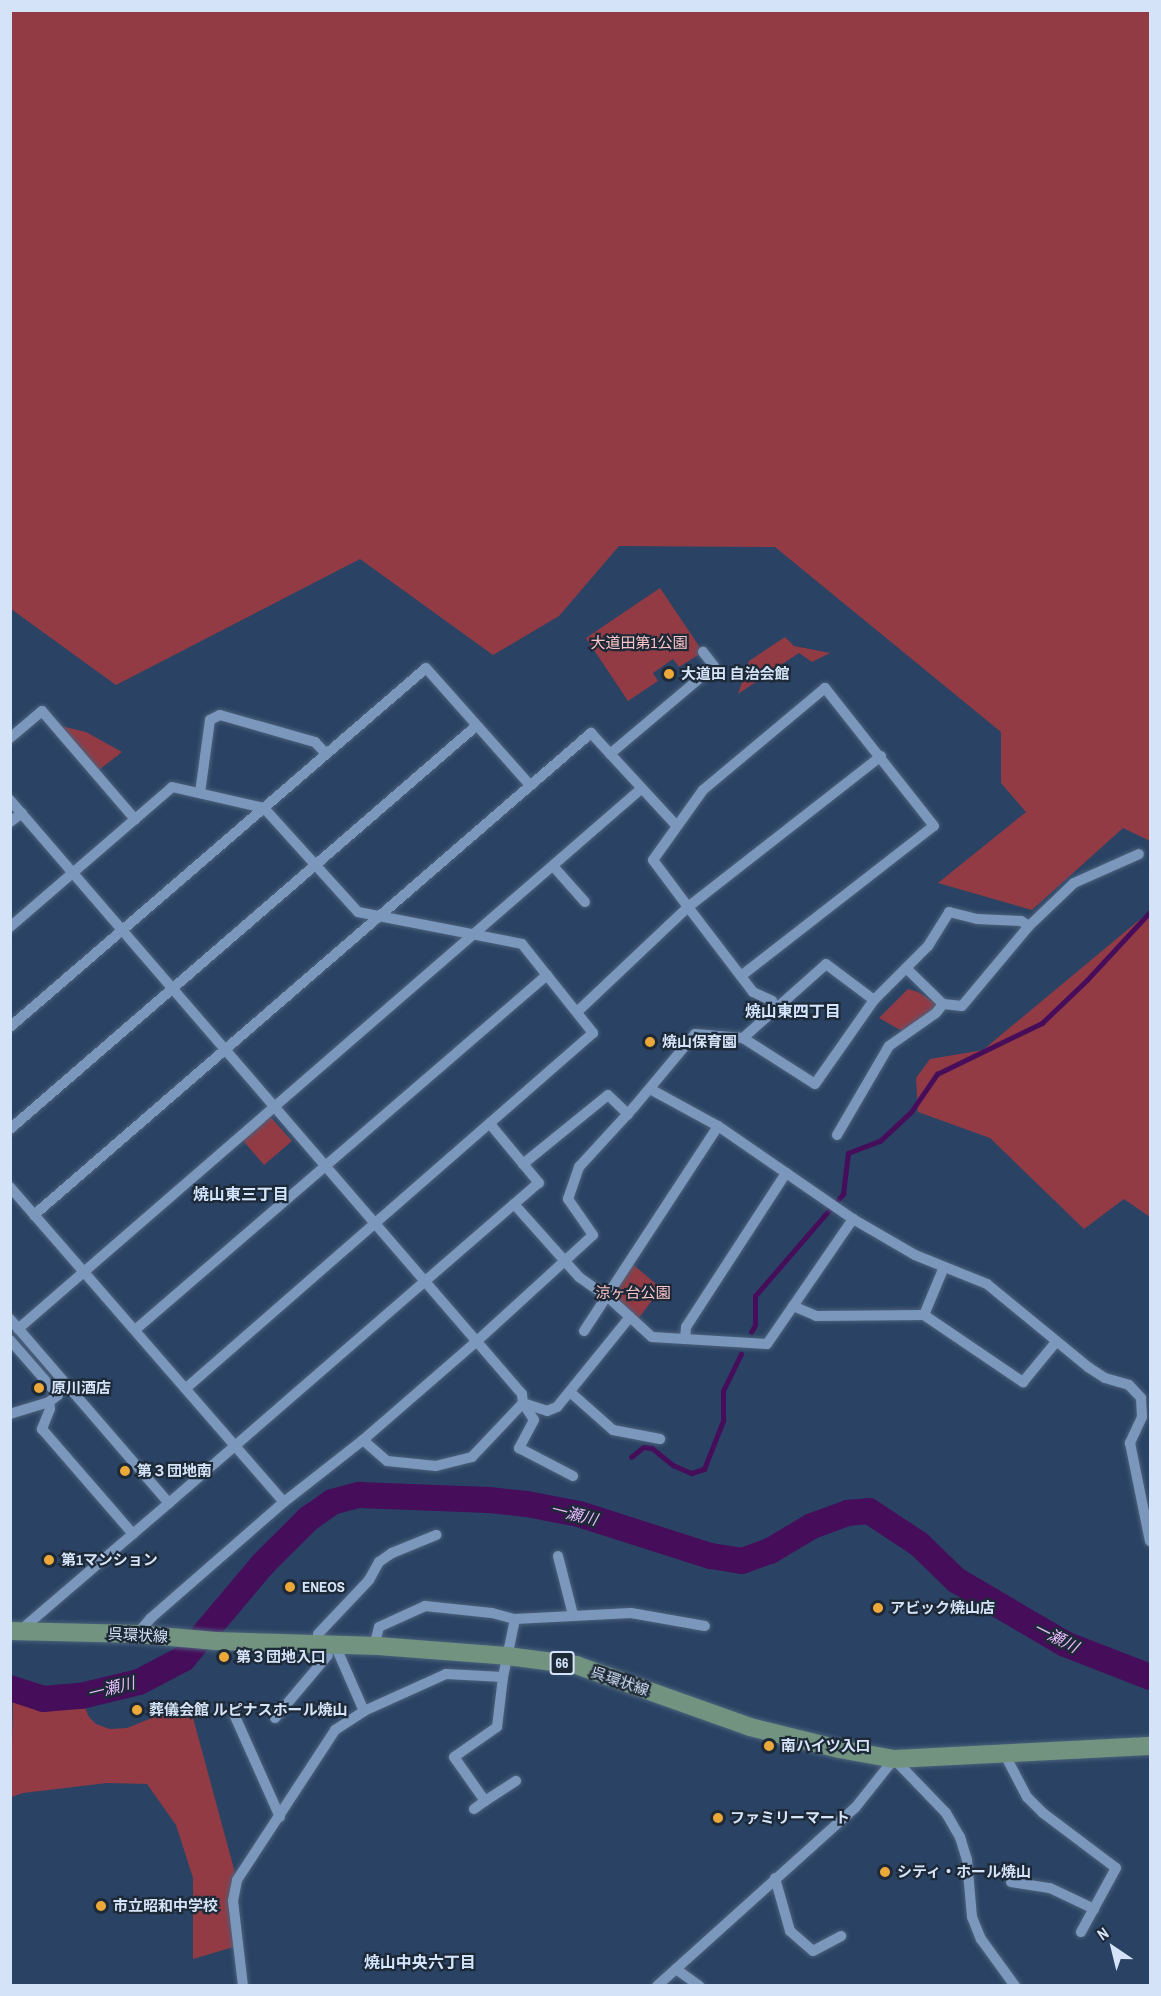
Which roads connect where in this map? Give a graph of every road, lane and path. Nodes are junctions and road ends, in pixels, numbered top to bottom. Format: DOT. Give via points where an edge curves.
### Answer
graph roads {
  1 [pos="702,652"];
  2 [pos="476,726"];
  3 [pos="10,738"];
  4 [pos="326,754"];
  5 [pos="610,754"];
  6 [pos="881,756"];
  7 [pos="530,785"];
  8 [pos="641,789"];
  9 [pos="200,793"];
  10 [pos="10,800"];
  11 [pos="264,808"];
  12 [pos="22,813"];
  13 [pos="135,819"];
  14 [pos="10,822"];
  15 [pos="676,825"];
  16 [pos="1139,854"];
  17 [pos="316,865"];
  18 [pos="553,866"];
  19 [pos="73,873"];
  20 [pos="585,902"];
  21 [pos="688,907"];
  22 [pos="379,916"];
  23 [pos="1029,926"];
  24 [pos="10,927"];
  25 [pos="123,930"];
  26 [pos="474,934"];
  27 [pos="906,968"];
  28 [pos="547,975"];
  29 [pos="741,976"];
  30 [pos="173,988"];
  31 [pos="874,1000"];
  32 [pos="943,1004"];
  33 [pos="776,1007"];
  34 [pos="577,1012"];
  35 [pos="10,1027"];
  36 [pos="743,1038"];
  37 [pos="226,1049"];
  38 [pos="650,1089"];
  39 [pos="275,1106"];
  40 [pos="628,1114"];
  41 [pos="490,1124"];
  42 [pos="718,1126"];
  43 [pos="10,1129"];
  44 [pos="837,1135"];
  45 [pos="523,1164"];
  46 [pos="326,1166"];
  47 [pos="786,1173"];
  48 [pos="10,1187"];
  49 [pos="514,1204"];
  50 [pos="34,1215"];
  51 [pos="853,1219"];
  52 [pos="376,1224"];
  53 [pos="564,1262"];
  54 [pos="944,1267"];
  55 [pos="84,1272"];
  56 [pos="425,1281"];
  57 [pos="608,1297"];
  58 [pos="793,1306"];
  59 [pos="924,1315"];
  60 [pos="630,1317"];
  61 [pos="10,1319"];
  62 [pos="18,1329"];
  63 [pos="135,1330"];
  64 [pos="584,1332"];
  65 [pos="685,1339"];
  66 [pos="10,1340"];
  67 [pos="477,1341"];
  68 [pos="1056,1342"];
  69 [pos="185,1389"];
  70 [pos="570,1392"];
  71 [pos="49,1402"];
  72 [pos="523,1403"];
  73 [pos="10,1414"];
  74 [pos="660,1439"];
  75 [pos="363,1440"];
  76 [pos="235,1446"];
  77 [pos="573,1476"];
  78 [pos="284,1502"];
  79 [pos="169,1503"];
  80 [pos="133,1534"];
  81 [pos="436,1535"];
  82 [pos="1150,1541"];
  83 [pos="558,1556"];
  84 [pos="573,1615"];
  85 [pos="515,1619"];
  86 [pos="705,1626"];
  87 [pos="14,1634"];
  88 [pos="137,1634"];
  89 [pos="318,1634"];
  90 [pos="378,1646"];
  91 [pos="332,1650"];
  92 [pos="507,1656"];
  93 [pos="503,1677"];
  94 [pos="364,1711"];
  95 [pos="232,1712"];
  96 [pos="275,1718"];
  97 [pos="1150,1746"];
  98 [pos="1004,1753"];
  99 [pos="894,1759"];
  100 [pos="516,1781"];
  101 [pos="485,1801"];
  102 [pos="474,1809"];
  103 [pos="280,1817"];
  104 [pos="775,1878"];
  105 [pos="1011,1882"];
  106 [pos="1094,1908"];
  107 [pos="1081,1932"];
  108 [pos="840,1936"];
  109 [pos="676,1970"];
  110 [pos="243,1986"];
  111 [pos="657,1986"];
  112 [pos="699,1986"];
  113 [pos="1015,1986"];
  1 -- 5 [label="street" via="714,666"];
  2 -- 4 [label="street" via="426,668"];
  2 -- 7 [label="street"];
  2 -- 17 [label="street"];
  3 -- 13 [label="street" via="42,711"];
  4 -- 9 [label="street" via="315,742 220,715 210,720"];
  4 -- 11 [label="street"];
  5 -- 7 [label="street" via="591,733"];
  5 -- 8 [label="street"];
  6 -- 15 [label="street" via="825,688 703,790"];
  6 -- 21 [label="street"];
  6 -- 29 [label="street" via="934,826"];
  7 -- 22 [label="street"];
  8 -- 15 [label="street"];
  8 -- 18 [label="street"];
  9 -- 11 [label="street"];
  9 -- 13 [label="street" via="172,787"];
  10 -- 12 [label="street"];
  11 -- 17 [label="street"];
  11 -- 25 [label="street"];
  12 -- 14 [label="street"];
  12 -- 19 [label="street"];
  13 -- 19 [label="street"];
  15 -- 21 [label="street" via="653,860"];
  16 -- 23 [label="street" via="1074,883"];
  17 -- 22 [label="street" via="358,912"];
  17 -- 30 [label="street"];
  18 -- 20 [label="street"];
  18 -- 26 [label="street"];
  19 -- 24 [label="street"];
  19 -- 25 [label="street"];
  21 -- 29 [label="street"];
  21 -- 34 [label="street"];
  22 -- 26 [label="street"];
  22 -- 37 [label="street"];
  23 -- 27 [label="street" via="1021,921 977,919 949,912 928,946"];
  23 -- 32 [label="street" via="962,1006"];
  25 -- 30 [label="street"];
  25 -- 35 [label="street"];
  26 -- 28 [label="street" via="522,944"];
  26 -- 39 [label="street"];
  27 -- 31 [label="street"];
  27 -- 32 [label="street"];
  28 -- 34 [label="street"];
  28 -- 46 [label="street"];
  29 -- 33 [label="street" via="753,992"];
  30 -- 37 [label="street"];
  30 -- 43 [label="street"];
  31 -- 33 [label="street" via="826,964"];
  31 -- 36 [label="street" via="815,1084"];
  32 -- 44 [label="street" via="889,1046"];
  33 -- 36 [label="street"];
  34 -- 41 [label="street" via="593,1033"];
  36 -- 38 [label="street" via="695,1034"];
  37 -- 39 [label="street"];
  37 -- 50 [label="street"];
  38 -- 40 [label="street"];
  38 -- 42 [label="street"];
  39 -- 46 [label="street"];
  39 -- 55 [label="street"];
  40 -- 45 [label="street" via="608,1095"];
  40 -- 53 [label="street" via="579,1167 568,1199 593,1235"];
  41 -- 45 [label="street"];
  41 -- 52 [label="street"];
  42 -- 47 [label="street"];
  42 -- 57 [label="street"];
  45 -- 49 [label="street" via="539,1183"];
  46 -- 52 [label="street"];
  46 -- 63 [label="street"];
  47 -- 51 [label="street"];
  47 -- 65 [label="street" via="686,1328"];
  48 -- 50 [label="street"];
  49 -- 53 [label="street"];
  49 -- 56 [label="street"];
  50 -- 55 [label="street"];
  51 -- 54 [label="street"];
  51 -- 58 [label="street"];
  52 -- 56 [label="street"];
  52 -- 69 [label="street"];
  53 -- 57 [label="street"];
  53 -- 67 [label="street"];
  54 -- 59 [label="street"];
  54 -- 68 [label="street" via="987,1284"];
  55 -- 62 [label="street"];
  55 -- 63 [label="street"];
  56 -- 67 [label="street"];
  56 -- 76 [label="street"];
  57 -- 60 [label="street"];
  57 -- 64 [label="street"];
  58 -- 59 [label="street" via="816,1316"];
  58 -- 65 [label="street" via="767,1344"];
  59 -- 68 [label="street" via="1023,1382"];
  60 -- 65 [label="street" via="652,1337"];
  60 -- 70 [label="street"];
  61 -- 62 [label="street"];
  62 -- 79 [label="street"];
  63 -- 69 [label="street"];
  66 -- 71 [label="street" via="58,1395"];
  67 -- 72 [label="street" via="522,1394"];
  67 -- 75 [label="street"];
  68 -- 82 [label="street" via="1105,1378 1129,1385 1141,1398 1142,1417 1130,1443"];
  69 -- 76 [label="street"];
  70 -- 72 [label="street" via="557,1407 547,1411"];
  70 -- 74 [label="street" via="613,1430"];
  71 -- 73 [label="street"];
  71 -- 80 [label="street" via="42,1428"];
  72 -- 75 [label="street" via="472,1456 436,1466 387,1461"];
  72 -- 77 [label="street" via="534,1420 519,1448"];
  75 -- 78 [label="street"];
  76 -- 78 [label="street"];
  76 -- 79 [label="street"];
  78 -- 88 [label="street"];
  79 -- 80 [label="street"];
  80 -- 87 [label="street"];
  81 -- 89 [label="street" via="379,1562 369,1580"];
  83 -- 84 [label="street"];
  84 -- 85 [label="street"];
  84 -- 86 [label="street" via="631,1613"];
  85 -- 90 [label="street" via="425,1606 379,1627"];
  85 -- 92 [label="street"];
  87 -- 88 [label="main road, 呉環状線 / 66"];
  88 -- 91 [label="main road, 呉環状線 / 66"];
  90 -- 91 [label="main road, 呉環状線 / 66"];
  90 -- 92 [label="main road, 呉環状線 / 66"];
  91 -- 94 [label="street"];
  91 -- 96 [label="street"];
  92 -- 93 [label="street"];
  92 -- 99 [label="main road, 呉環状線 / 66" via="576,1665 750,1727"];
  93 -- 94 [label="street" via="446,1674"];
  93 -- 101 [label="street" via="497,1727 454,1758"];
  94 -- 103 [label="street" via="335,1730"];
  95 -- 103 [label="street"];
  97 -- 98 [label="main road, 呉環状線 / 66"];
  98 -- 99 [label="main road, 呉環状線 / 66"];
  98 -- 106 [label="street" via="1027,1797 1116,1868"];
  99 -- 104 [label="street" via="855,1808"];
  99 -- 113 [label="street" via="946,1813 960,1837 967,1860 972,1917 981,1940"];
  100 -- 101 [label="street"];
  101 -- 102 [label="street"];
  103 -- 110 [label="street" via="237,1880 233,1901"];
  104 -- 108 [label="street" via="790,1931 813,1951"];
  104 -- 109 [label="street"];
  105 -- 106 [label="street" via="1050,1888"];
  106 -- 107 [label="street"];
  109 -- 111 [label="street"];
  109 -- 112 [label="street"];
}
